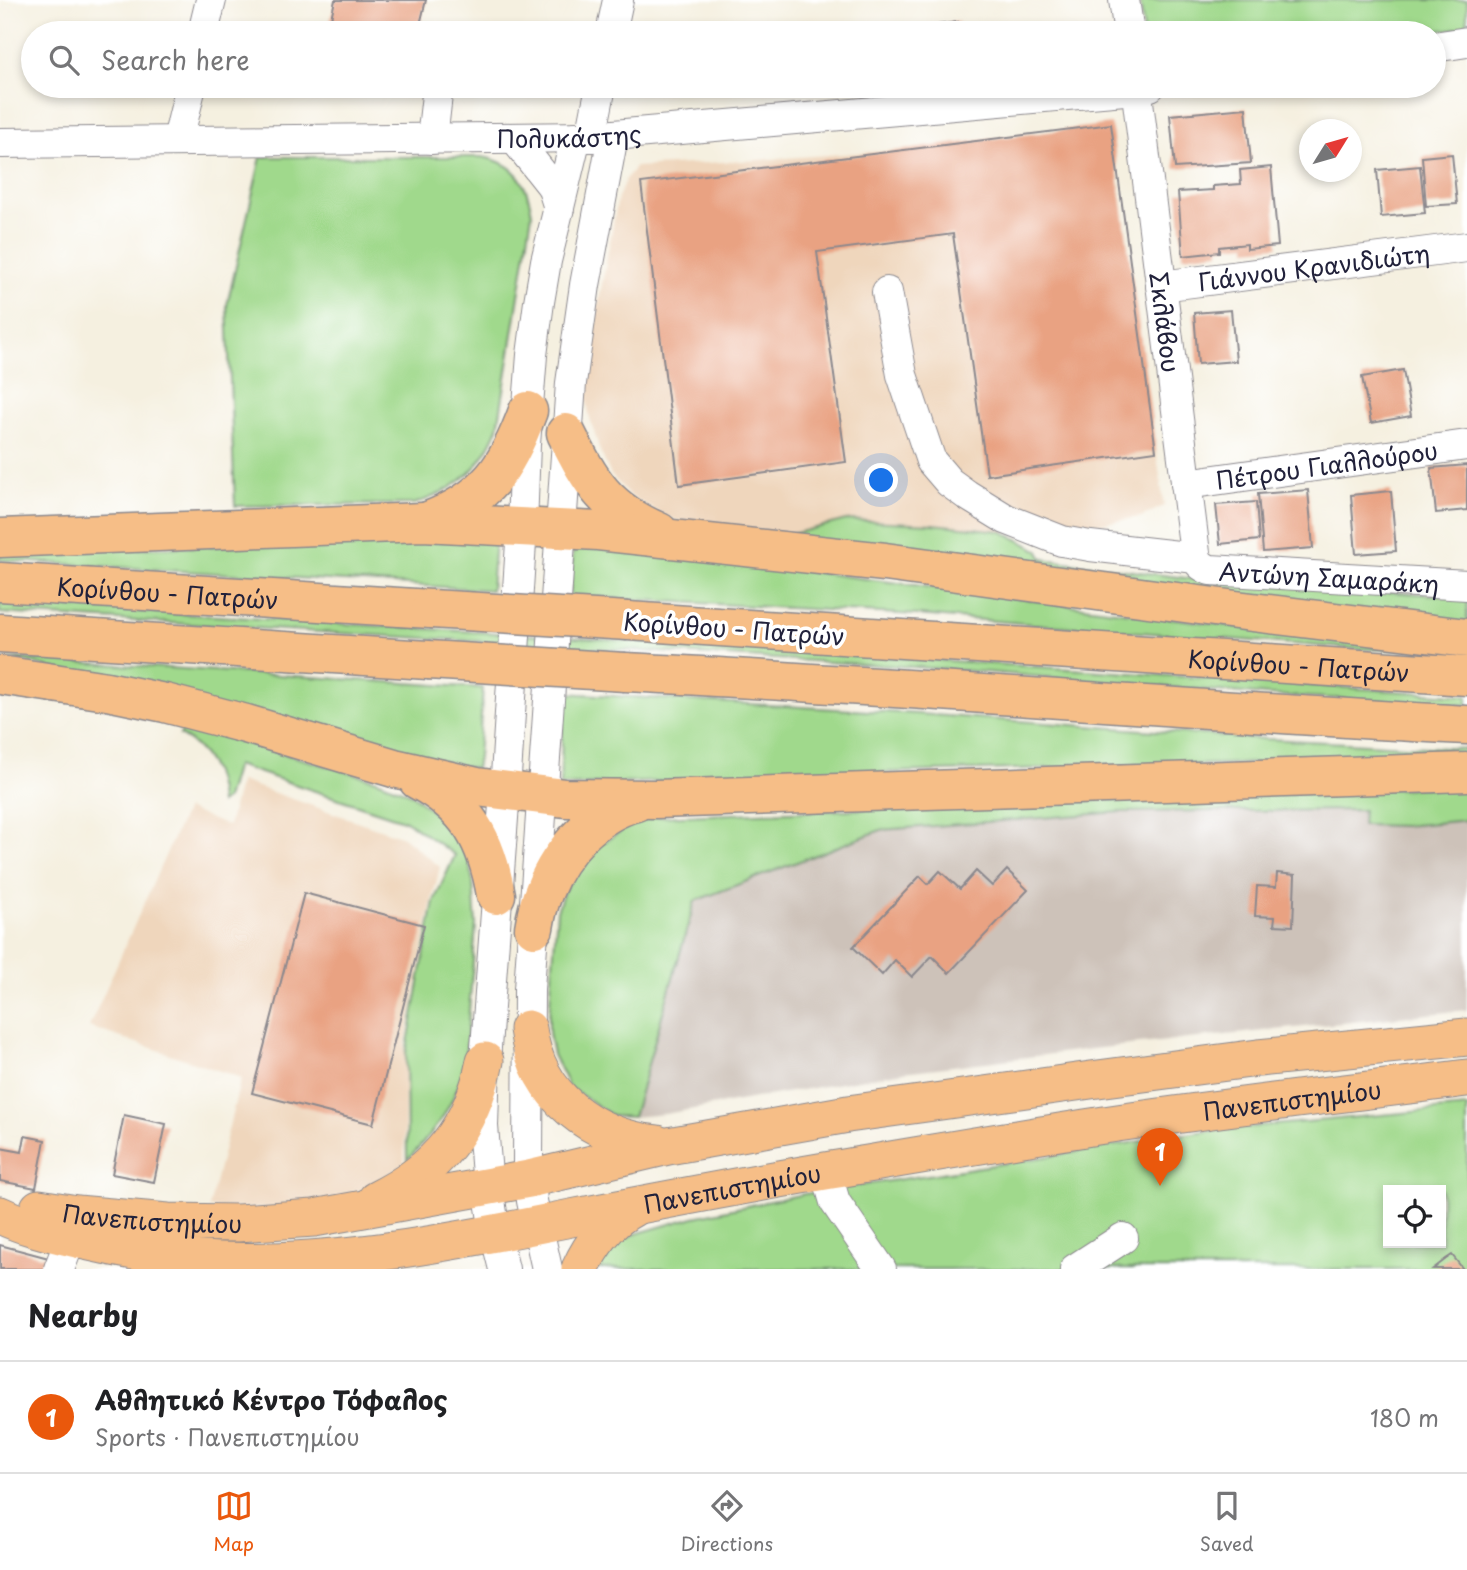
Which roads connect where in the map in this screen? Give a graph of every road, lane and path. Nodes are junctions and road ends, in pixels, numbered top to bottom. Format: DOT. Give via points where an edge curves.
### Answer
graph roads {
  1 [pos="211,0"];
  2 [pos="618,0"];
  3 [pos="1124,0"];
  4 [pos="206,21"];
  5 [pos="614,21"];
  6 [pos="1127,21"];
  7 [pos="1467,42"];
  8 [pos="1446,45"];
  9 [pos="188,98"];
  10 [pos="437,98"];
  11 [pos="599,98"];
  12 [pos="1020,98"];
  13 [pos="1142,98"];
  14 [pos="593,137"];
  15 [pos="514,138"];
  16 [pos="432,139"];
  17 [pos="178,140"];
  18 [pos="0,143"];
  19 [pos="559,208"];
  20 [pos="1467,247"];
  21 [pos="1161,286"];
  22 [pos="887,292"];
  23 [pos="528,411"];
  24 [pos="566,433"];
  25 [pos="1467,445"];
  26 [pos="1186,484"];
  27 [pos="423,522"];
  28 [pos="522,527"];
  29 [pos="560,528"];
  30 [pos="0,538"];
  31 [pos="684,540"];
  32 [pos="1196,558"];
  33 [pos="0,582"];
  34 [pos="1467,585"];
  35 [pos="0,633"];
  36 [pos="1467,638"];
  37 [pos="0,675"];
  38 [pos="1467,676"];
  39 [pos="1467,725"];
  40 [pos="394,768"];
  41 [pos="1467,772"];
  42 [pos="505,791"];
  43 [pos="544,796"];
  44 [pos="656,799"];
  45 [pos="496,895"];
  46 [pos="534,928"];
  47 [pos="528,1029"];
  48 [pos="1467,1037"];
  49 [pos="485,1061"];
  50 [pos="1467,1078"];
  51 [pos="668,1146"];
  52 [pos="826,1171"];
  53 [pos="529,1179"];
  54 [pos="488,1187"];
  55 [pos="0,1204"];
  56 [pos="637,1206"];
  57 [pos="346,1213"];
  58 [pos="0,1214"];
  59 [pos="537,1225"];
  60 [pos="495,1233"];
  61 [pos="1123,1238"];
  62 [pos="65,1253"];
  63 [pos="125,1259"];
  64 [pos="258,1265"];
  65 [pos="503,1269"];
  66 [pos="547,1269"];
  67 [pos="580,1269"];
  68 [pos="881,1269"];
  69 [pos="1075,1269"];
  1 -- 4 [label="street"];
  2 -- 5 [label="street"];
  3 -- 6 [label="street"];
  7 -- 8 [label="street"];
  9 -- 17 [label="street"];
  10 -- 16 [label="street"];
  11 -- 14 [label="street"];
  12 -- 14 [label="street, Πολυκάστης"];
  13 -- 21 [label="street, Σκλάβου"];
  14 -- 15 [label="street, Πολυκάστης"];
  14 -- 19 [label="street"];
  14 -- 24 [label="street" via="581,310"];
  15 -- 16 [label="street, Πολυκάστης"];
  15 -- 19 [label="street" via="552,186"];
  16 -- 17 [label="street, Πολυκάστης"];
  17 -- 18 [label="street, Πολυκάστης"];
  19 -- 23 [label="street" via="539,302"];
  20 -- 21 [label="street, Γιάννου Κρανιδιώτη"];
  21 -- 26 [label="street, Σκλάβου"];
  22 -- 32 [label="street, Αντώνη Σαμαράκη" via="902,375 932,461 949,482 1006,519 1062,541"];
  23 -- 27 [label="highway" via="508,458 487,486 448,513"];
  23 -- 28 [label="street"];
  24 -- 29 [label="street"];
  24 -- 31 [label="highway" via="593,482 614,506 635,521"];
  25 -- 26 [label="street, Πέτρου Γιαλλούρου"];
  26 -- 32 [label="street, Σκλάβου"];
  27 -- 28 [label="highway"];
  27 -- 30 [label="highway"];
  28 -- 29 [label="highway"];
  28 -- 42 [label="street"];
  29 -- 31 [label="highway"];
  29 -- 43 [label="street"];
  31 -- 36 [label="highway" via="898,563"];
  32 -- 34 [label="street, Αντώνη Σαμαράκη" via="1210,570"];
  33 -- 38 [label="highway, Κορίνθου - Πατρών, bridge"];
  35 -- 39 [label="highway, Κορίνθου - Πατρών, bridge"];
  37 -- 40 [label="highway" via="164,703"];
  40 -- 42 [label="highway"];
  40 -- 45 [label="highway" via="435,790 468,820 485,850"];
  41 -- 44 [label="highway"];
  42 -- 43 [label="highway"];
  42 -- 45 [label="street"];
  43 -- 44 [label="highway"];
  43 -- 46 [label="street"];
  44 -- 46 [label="highway" via="620,808 572,845 545,888"];
  45 -- 49 [label="street"];
  46 -- 47 [label="street"];
  47 -- 51 [label="main road" via="541,1072 568,1107 606,1133"];
  47 -- 53 [label="street"];
  48 -- 51 [label="main road, Πανεπιστημίου" via="1098,1079 848,1114"];
  49 -- 54 [label="street" via="483,1126"];
  49 -- 57 [label="main road" via="466,1118 437,1158 406,1184"];
  50 -- 52 [label="main road, Πανεπιστημίου" via="1103,1125"];
  51 -- 53 [label="main road, Πανεπιστημίου"];
  52 -- 56 [label="main road, Πανεπιστημίου"];
  52 -- 68 [label="street" via="835,1202"];
  53 -- 54 [label="main road, Πανεπιστημίου"];
  53 -- 59 [label="street"];
  54 -- 57 [label="main road, Πανεπιστημίου"];
  54 -- 60 [label="street"];
  55 -- 57 [label="main road, Πανεπιστημίου" via="203,1223 314,1219"];
  56 -- 59 [label="main road, Πανεπιστημίου"];
  56 -- 67 [label="main road" via="599,1237"];
  58 -- 62 [label="main road, Πανεπιστημίου"];
  59 -- 60 [label="main road, Πανεπιστημίου"];
  59 -- 66 [label="street"];
  60 -- 64 [label="main road, Πανεπιστημίου"];
  60 -- 65 [label="street"];
  61 -- 69 [label="street"];
  62 -- 63 [label="main road, Πανεπιστημίου"];
  63 -- 64 [label="main road, Πανεπιστημίου"];
}
